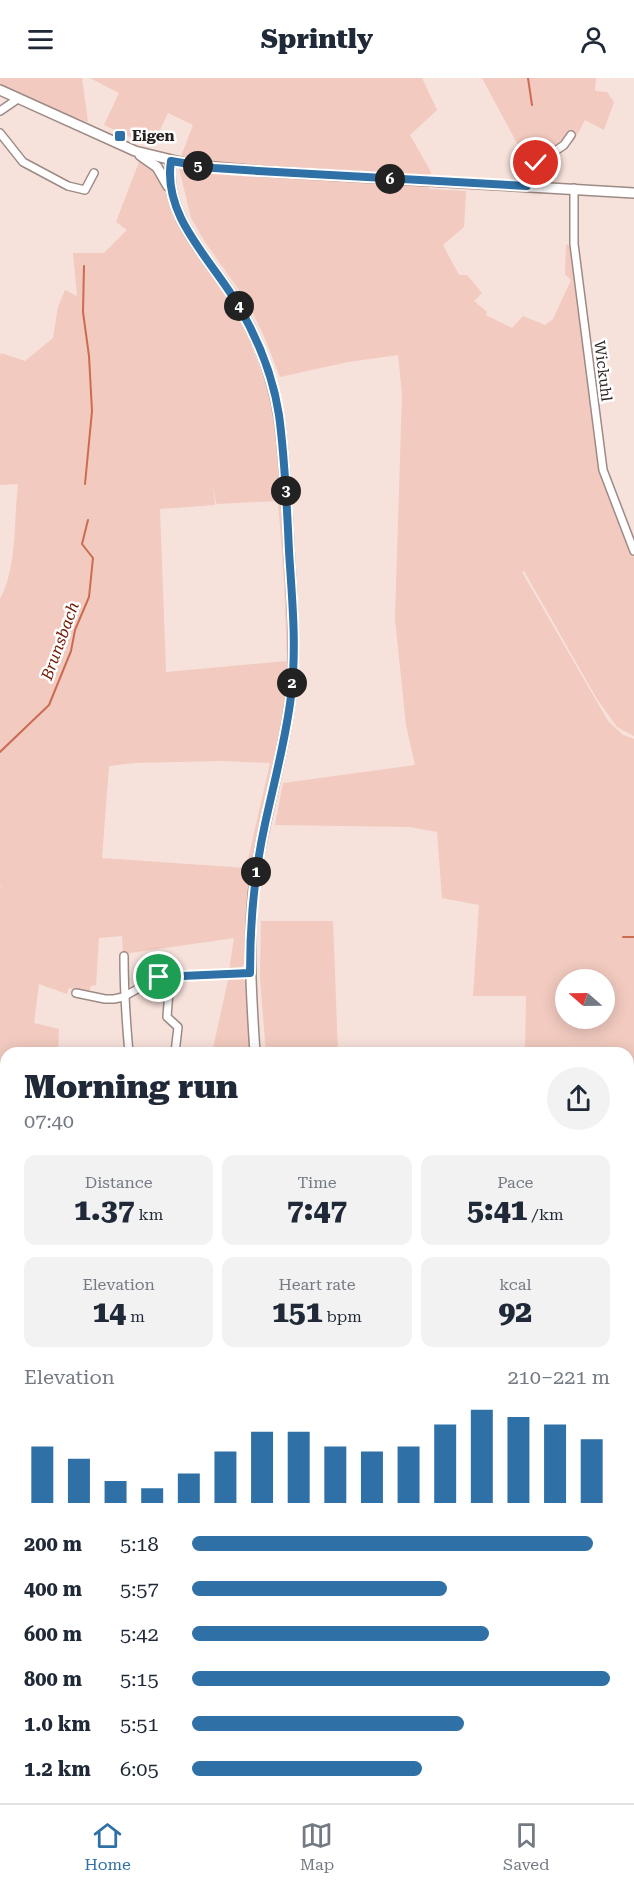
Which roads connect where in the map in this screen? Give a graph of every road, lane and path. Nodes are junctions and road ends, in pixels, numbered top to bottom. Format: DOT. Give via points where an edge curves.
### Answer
graph roads {
  1 [pos="0,90"];
  2 [pos="19,98"];
  3 [pos="0,111"];
  4 [pos="0,133"];
  5 [pos="571,135"];
  6 [pos="135,151"];
  7 [pos="171,161"];
  8 [pos="94,173"];
  9 [pos="527,186"];
  10 [pos="574,188"];
  11 [pos="172,193"];
  12 [pos="634,193"];
  13 [pos="634,551"];
  14 [pos="124,956"];
  15 [pos="250,973"];
  16 [pos="170,977"];
  17 [pos="76,993"];
  18 [pos="123,998"];
  19 [pos="129,1047"];
  20 [pos="176,1047"];
  21 [pos="255,1047"];
  1 -- 2 [label="street"];
  2 -- 3 [label="street"];
  2 -- 6 [label="street"];
  4 -- 8 [label="street" via="23,162 68,186 85,190"];
  5 -- 9 [label="street" via="564,145 532,167"];
  6 -- 7 [label="street"];
  6 -- 11 [label="street" via="157,167"];
  7 -- 9 [label="street" via="247,171"];
  7 -- 11 [label="street"];
  9 -- 10 [label="street"];
  10 -- 12 [label="street"];
  10 -- 13 [label="street, Wickuhl" via="574,244 603,470"];
  11 -- 15 [label="street" via="187,230 236,302 257,342 274,390 282,436 293,679 256,872"];
  14 -- 18 [label="street"];
  15 -- 16 [label="street"];
  15 -- 21 [label="street"];
  16 -- 18 [label="street" via="159,977"];
  16 -- 20 [label="street" via="166,1011 178,1027"];
  17 -- 18 [label="street"];
  18 -- 19 [label="street"];
}
